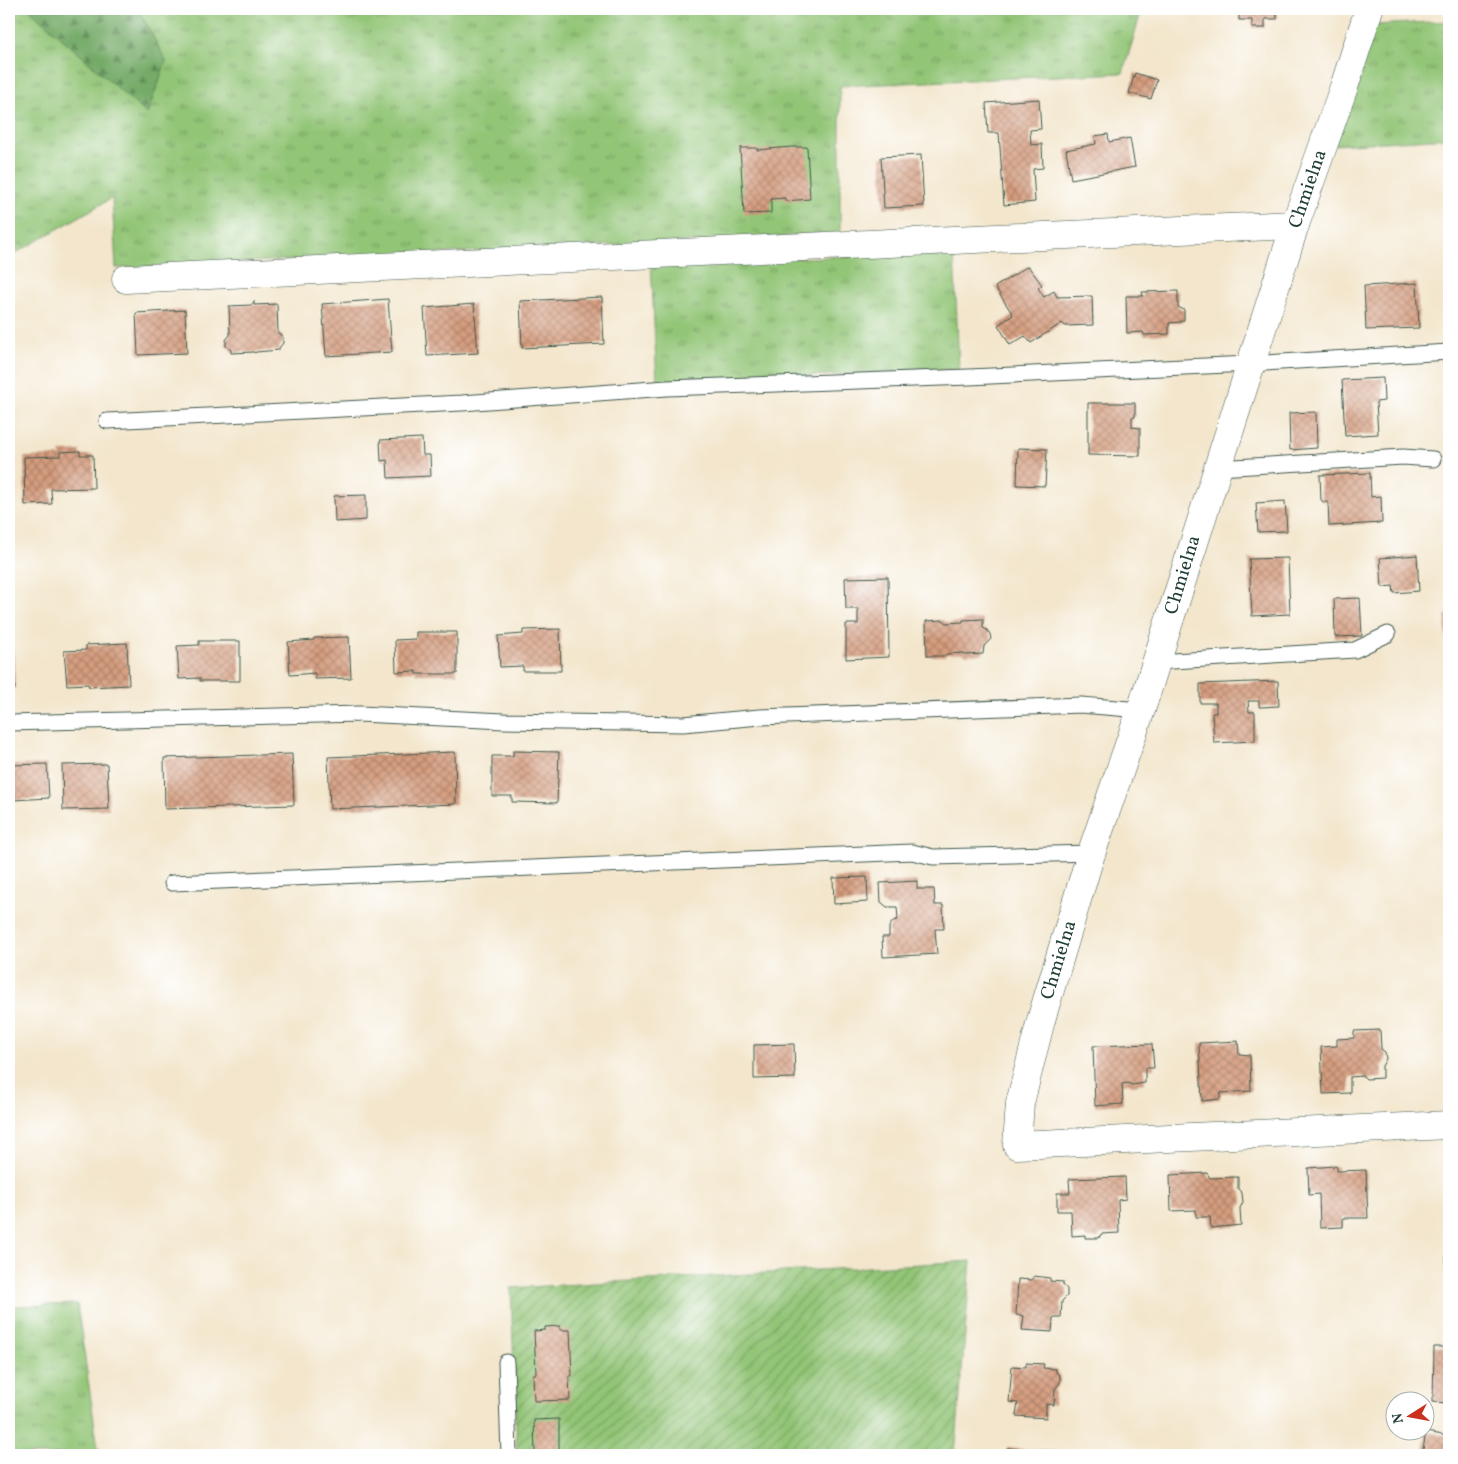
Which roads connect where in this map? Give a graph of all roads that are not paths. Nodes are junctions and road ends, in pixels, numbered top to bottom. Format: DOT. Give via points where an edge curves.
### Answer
graph roads {
  1 [pos="1368,9"];
  2 [pos="1295,225"];
  3 [pos="126,279"];
  4 [pos="1449,352"];
  5 [pos="1250,364"];
  6 [pos="107,421"];
  7 [pos="1433,459"];
  8 [pos="1217,468"];
  9 [pos="1388,634"];
  10 [pos="1156,662"];
  11 [pos="1141,710"];
  12 [pos="9,723"];
  13 [pos="1092,853"];
  14 [pos="172,883"];
  15 [pos="1449,1125"];
  16 [pos="506,1362"];
  17 [pos="509,1455"];
  1 -- 2 [label="street, Chmielna"];
  2 -- 3 [label="street"];
  2 -- 5 [label="street, Chmielna"];
  4 -- 5 [label="lane"];
  5 -- 6 [label="lane" via="667,388 462,403"];
  5 -- 8 [label="street, Chmielna"];
  7 -- 8 [label="lane" via="1403,457"];
  8 -- 10 [label="street, Chmielna"];
  9 -- 10 [label="lane" via="1355,650"];
  10 -- 11 [label="street, Chmielna"];
  11 -- 12 [label="lane" via="1081,704 760,717 683,724 504,721 360,714"];
  11 -- 13 [label="street, Chmielna"];
  13 -- 14 [label="lane" via="933,858 912,852"];
  13 -- 15 [label="street, Chmielna" via="1034,1048 1020,1103 1017,1145"];
  16 -- 17 [label="lane"];
}
